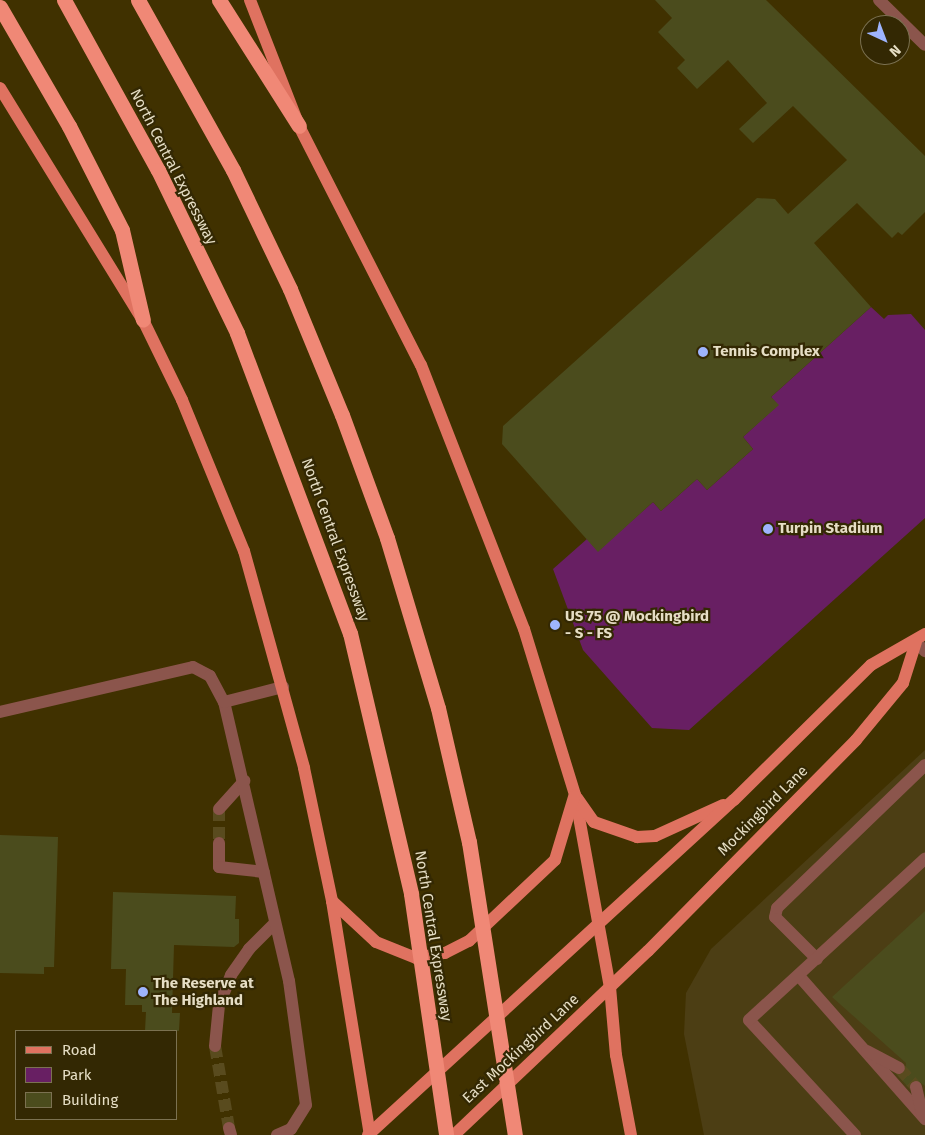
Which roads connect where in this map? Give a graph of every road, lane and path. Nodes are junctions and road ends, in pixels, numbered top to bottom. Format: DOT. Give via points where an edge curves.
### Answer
graph roads {
  1 [pos="64,0"];
  2 [pos="138,0"];
  3 [pos="219,0"];
  4 [pos="250,0"];
  5 [pos="879,0"];
  6 [pos="0,7"];
  7 [pos="923,39"];
  8 [pos="0,88"];
  9 [pos="299,126"];
  10 [pos="143,320"];
  11 [pos="922,642"];
  12 [pos="283,687"];
  13 [pos="224,702"];
  14 [pos="0,712"];
  15 [pos="925,765"];
  16 [pos="244,781"];
  17 [pos="575,795"];
  18 [pos="734,800"];
  19 [pos="219,809"];
  20 [pos="219,843"];
  21 [pos="925,859"];
  22 [pos="264,872"];
  23 [pos="332,901"];
  24 [pos="596,923"];
  25 [pos="274,924"];
  26 [pos="817,959"];
  27 [pos="798,976"];
  28 [pos="610,987"];
  29 [pos="215,1046"];
  30 [pos="858,1046"];
  31 [pos="899,1068"];
  32 [pos="916,1087"];
  33 [pos="924,1118"];
  34 [pos="369,1134"];
  35 [pos="277,1135"];
  36 [pos="446,1135"];
  37 [pos="454,1135"];
  38 [pos="515,1135"];
  39 [pos="631,1135"];
  40 [pos="855,1135"];
  1 -- 36 [label="highway, North Central Expressway" via="158,170 237,333 350,633 411,894"];
  2 -- 38 [label="highway" via="233,170 286,281 339,406 387,538 438,708 469,842"];
  3 -- 9 [label="highway"];
  4 -- 9 [label="main road"];
  5 -- 7 [label="street"];
  6 -- 10 [label="highway" via="69,126 122,230"];
  8 -- 10 [label="main road"];
  9 -- 17 [label="main road" via="421,365 524,629"];
  10 -- 12 [label="main road" via="182,400 244,551"];
  11 -- 18 [label="main road, Mockingbird Lane" via="871,664"];
  11 -- 28 [label="main road, Mockingbird Lane" via="903,683 856,740"];
  12 -- 13 [label="street"];
  12 -- 23 [label="main road"];
  13 -- 14 [label="street" via="210,676 193,667"];
  13 -- 16 [label="street"];
  15 -- 26 [label="street" via="777,908 775,917"];
  16 -- 19 [label="street"];
  16 -- 22 [label="street"];
  17 -- 18 [label="main road" via="594,822 637,837 655,836"];
  17 -- 23 [label="main road" via="555,860 469,942 445,953 416,958 376,942"];
  17 -- 24 [label="main road"];
  18 -- 24 [label="main road, Mockingbird Lane"];
  20 -- 22 [label="street" via="213,866"];
  21 -- 26 [label="street"];
  22 -- 25 [label="street"];
  23 -- 34 [label="main road"];
  24 -- 28 [label="main road"];
  24 -- 34 [label="main road"];
  25 -- 29 [label="street" via="249,949 231,976 220,1005"];
  25 -- 35 [label="street" via="289,981 306,1105 291,1129"];
  26 -- 27 [label="street"];
  27 -- 30 [label="street"];
  27 -- 40 [label="street" via="749,1020"];
  28 -- 37 [label="main road, East Mockingbird Lane"];
  28 -- 39 [label="main road" via="616,1055"];
  30 -- 31 [label="street"];
  30 -- 33 [label="street"];
  32 -- 33 [label="street"];
}
